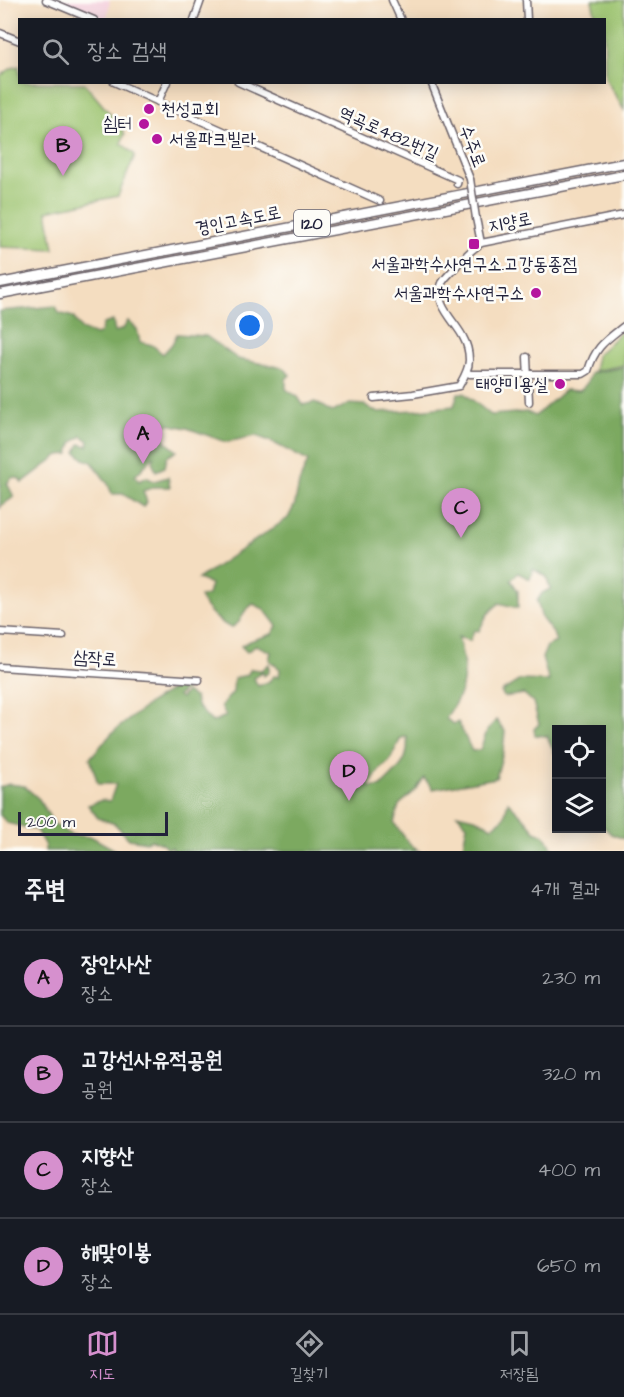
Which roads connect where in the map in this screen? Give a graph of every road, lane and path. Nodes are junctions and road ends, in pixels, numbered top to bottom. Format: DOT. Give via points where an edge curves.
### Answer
graph roads {
  1 [pos="46,0"];
  2 [pos="201,0"];
  3 [pos="392,0"];
  4 [pos="526,0"];
  5 [pos="89,18"];
  6 [pos="195,18"];
  7 [pos="401,18"];
  8 [pos="527,18"];
  9 [pos="0,33"];
  10 [pos="18,40"];
  11 [pos="118,84"];
  12 [pos="165,84"];
  13 [pos="242,84"];
  14 [pos="432,84"];
  15 [pos="158,102"];
  16 [pos="624,163"];
  17 [pos="624,175"];
  18 [pos="457,184"];
  19 [pos="380,201"];
  20 [pos="624,214"];
  21 [pos="481,243"];
  22 [pos="0,283"];
  23 [pos="0,294"];
  24 [pos="624,326"];
  25 [pos="527,357"];
  26 [pos="466,372"];
  27 [pos="527,373"];
  28 [pos="374,398"];
  29 [pos="529,402"];
  30 [pos="0,632"];
  31 [pos="63,636"];
  32 [pos="0,667"];
  33 [pos="199,680"];
  1 -- 5 [label="street"];
  2 -- 6 [label="street"];
  3 -- 7 [label="street"];
  4 -- 8 [label="street"];
  9 -- 10 [label="street"];
  11 -- 15 [label="street"];
  12 -- 15 [label="street"];
  13 -- 18 [label="street, 역곡로482번길" via="458,180"];
  14 -- 21 [label="street, 수주로, bridge" via="470,179"];
  15 -- 19 [label="street"];
  16 -- 22 [label="highway, 경인고속도로 / 120"];
  17 -- 23 [label="highway, 경인고속도로 / 120"];
  20 -- 21 [label="street, 지양로"];
  21 -- 26 [label="street, 지양로" via="441,284 443,307 467,347"];
  24 -- 27 [label="street" via="602,344 583,374"];
  25 -- 27 [label="street"];
  26 -- 27 [label="street"];
  26 -- 28 [label="street" via="459,386"];
  27 -- 29 [label="street"];
  30 -- 31 [label="street"];
  32 -- 33 [label="street, 삼작로"];
}
